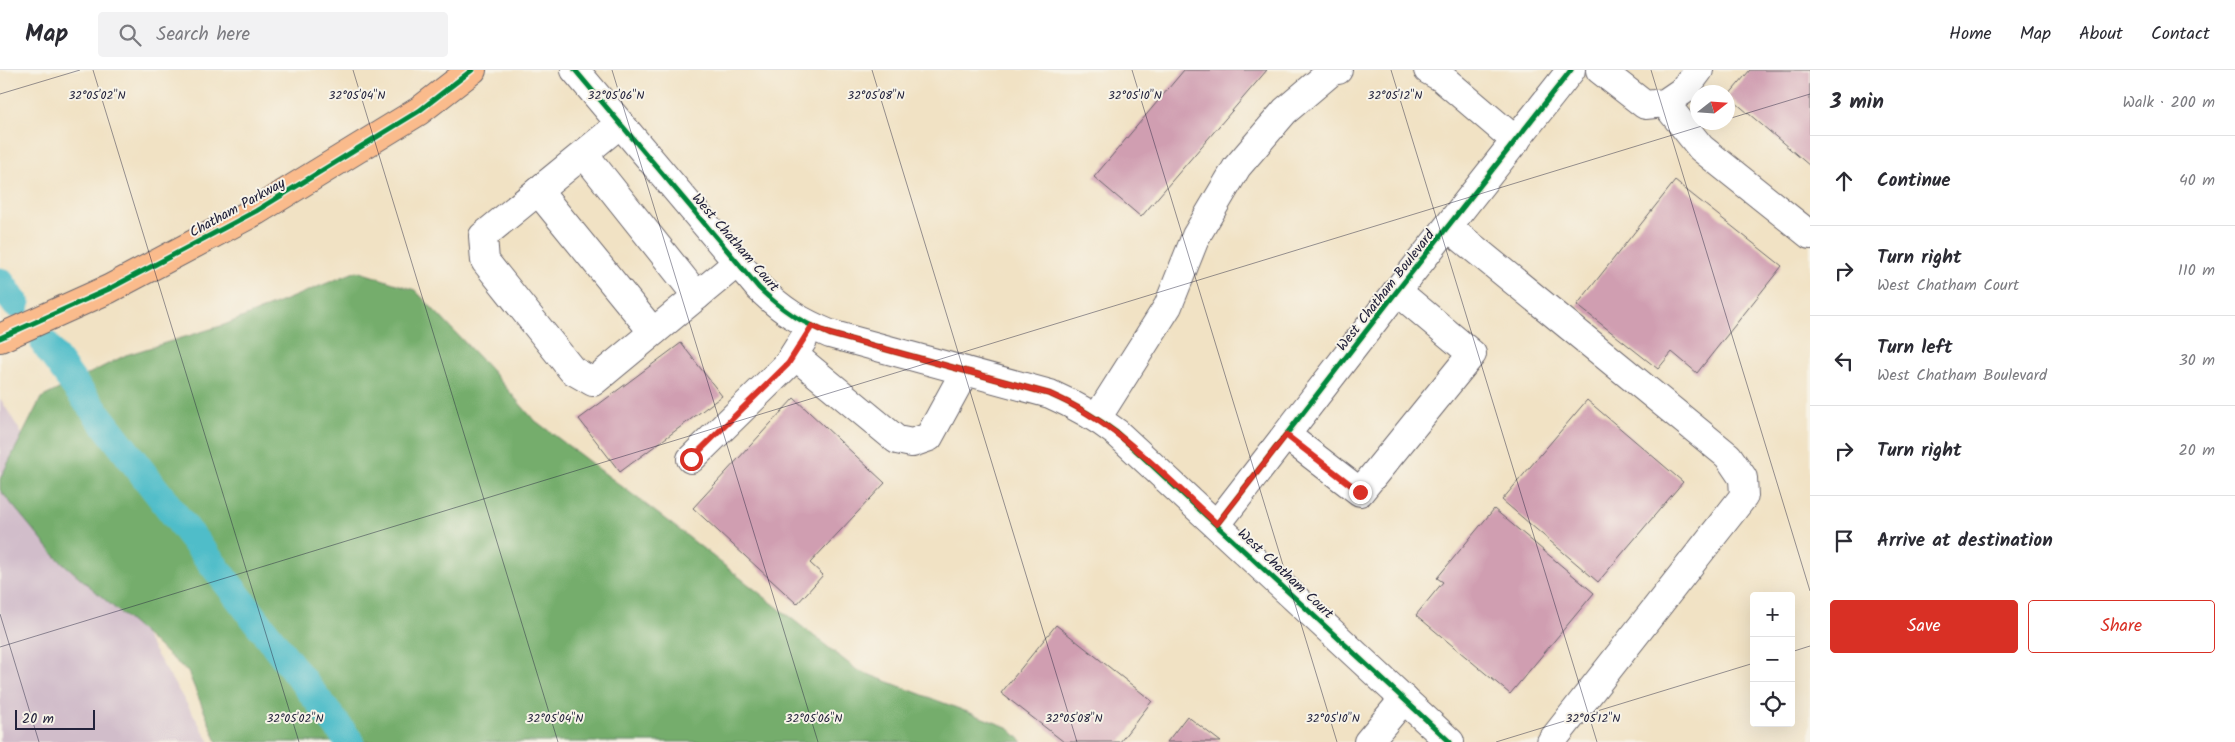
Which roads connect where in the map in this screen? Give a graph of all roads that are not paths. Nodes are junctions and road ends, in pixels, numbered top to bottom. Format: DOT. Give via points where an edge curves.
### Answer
graph roads {
  1 [pos="472,70"];
  2 [pos="575,70"];
  3 [pos="1338,70"];
  4 [pos="1428,70"];
  5 [pos="1571,70"];
  6 [pos="1600,70"];
  7 [pos="1699,70"];
  8 [pos="1665,103"];
  9 [pos="620,124"];
  10 [pos="1516,141"];
  11 [pos="584,154"];
  12 [pos="538,191"];
  13 [pos="1448,227"];
  14 [pos="1810,235"];
  15 [pos="738,262"];
  16 [pos="1397,291"];
  17 [pos="697,296"];
  18 [pos="812,326"];
  19 [pos="653,332"];
  20 [pos="0,338"];
  21 [pos="794,354"];
  22 [pos="965,371"];
  23 [pos="1097,418"];
  24 [pos="1286,435"];
  25 [pos="691,459"];
  26 [pos="1217,524"];
  27 [pos="1404,699"];
  28 [pos="1368,742"];
  29 [pos="1450,742"];
  30 [pos="1551,742"];
  1 -- 20 [label="main road, Chatham Parkway" via="419,110 256,211 109,289"];
  2 -- 9 [label="street, West Chatham Court"];
  3 -- 23 [label="street" via="1332,71 1285,112 1237,167 1196,236 1168,306"];
  4 -- 10 [label="street" via="1442,78"];
  5 -- 10 [label="street, West Chatham Boulevard"];
  6 -- 8 [label="street" via="1645,105"];
  7 -- 8 [label="street" via="1684,90"];
  8 -- 14 [label="street" via="1700,148"];
  9 -- 11 [label="street"];
  9 -- 15 [label="street, West Chatham Court"];
  10 -- 13 [label="street, West Chatham Boulevard"];
  11 -- 12 [label="street"];
  11 -- 17 [label="street"];
  12 -- 19 [label="street"];
  12 -- 19 [label="street" via="483,236 485,262 572,370 593,382"];
  13 -- 16 [label="street, West Chatham Boulevard"];
  13 -- 30 [label="street" via="1721,450 1743,478 1744,496"];
  15 -- 17 [label="street"];
  15 -- 18 [label="street, West Chatham Court" via="781,309"];
  16 -- 24 [label="street, West Chatham Boulevard"];
  16 -- 24 [label="street" via="1472,354 1360,492"];
  17 -- 19 [label="street"];
  18 -- 21 [label="street"];
  18 -- 22 [label="street, West Chatham Court" via="830,334"];
  21 -- 22 [label="street" via="897,440 912,443 929,438"];
  21 -- 25 [label="street" via="788,364"];
  22 -- 23 [label="street, West Chatham Court" via="1050,394"];
  23 -- 26 [label="street, West Chatham Court"];
  24 -- 26 [label="street, West Chatham Boulevard"];
  26 -- 27 [label="street, West Chatham Court"];
  27 -- 28 [label="street"];
  27 -- 29 [label="street, West Chatham Court"];
}
